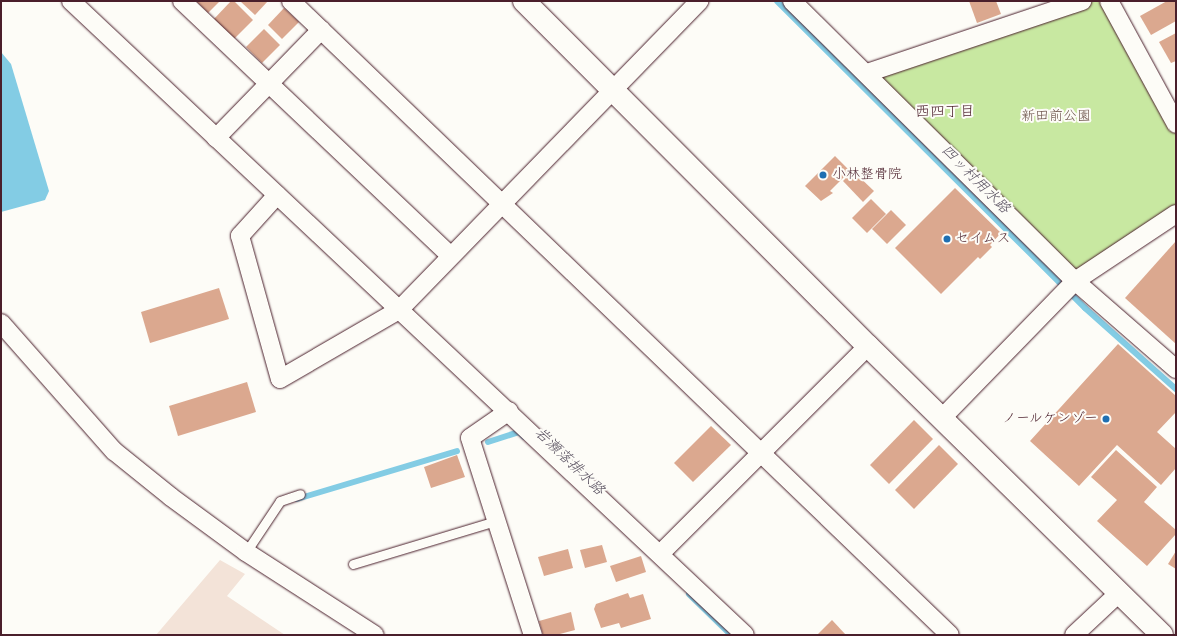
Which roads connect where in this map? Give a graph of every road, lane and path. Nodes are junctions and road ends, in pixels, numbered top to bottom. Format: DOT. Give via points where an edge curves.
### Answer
graph roads {
  1 [pos="71,1"];
  2 [pos="182,1"];
  3 [pos="291,1"];
  4 [pos="524,1"];
  5 [pos="699,1"];
  6 [pos="792,1"];
  7 [pos="1082,1"];
  8 [pos="1109,1"];
  9 [pos="321,30"];
  10 [pos="867,73"];
  11 [pos="269,83"];
  12 [pos="612,89"];
  13 [pos="1176,124"];
  14 [pos="216,138"];
  15 [pos="277,195"];
  16 [pos="503,202"];
  17 [pos="1176,214"];
  18 [pos="450,255"];
  19 [pos="1075,281"];
  20 [pos="399,310"];
  21 [pos="1,323"];
  22 [pos="868,346"];
  23 [pos="1176,369"];
  24 [pos="508,411"];
  25 [pos="942,418"];
  26 [pos="761,452"];
  27 [pos="300,494"];
  28 [pos="495,521"];
  29 [pos="246,552"];
  30 [pos="660,554"];
  31 [pos="353,564"];
  32 [pos="1120,592"];
  33 [pos="374,635"];
  34 [pos="532,635"];
  35 [pos="745,635"];
  36 [pos="950,635"];
  37 [pos="1074,635"];
  38 [pos="1162,635"];
  1 -- 14 [label="street"];
  2 -- 11 [label="street"];
  3 -- 9 [label="street"];
  4 -- 12 [label="street"];
  5 -- 12 [label="street"];
  6 -- 10 [label="street"];
  7 -- 10 [label="street"];
  8 -- 13 [label="street"];
  9 -- 11 [label="street"];
  9 -- 16 [label="street"];
  10 -- 19 [label="street"];
  11 -- 14 [label="street"];
  11 -- 18 [label="street"];
  12 -- 16 [label="street"];
  12 -- 22 [label="street"];
  14 -- 15 [label="street"];
  15 -- 20 [label="street"];
  15 -- 20 [label="street" via="240,236 280,379"];
  16 -- 18 [label="street"];
  16 -- 26 [label="street"];
  17 -- 19 [label="street"];
  18 -- 20 [label="street"];
  19 -- 23 [label="street"];
  19 -- 25 [label="street"];
  20 -- 24 [label="street"];
  21 -- 29 [label="street" via="114,450 171,497"];
  22 -- 25 [label="street"];
  22 -- 26 [label="street"];
  24 -- 28 [label="street" via="470,438"];
  24 -- 30 [label="street"];
  25 -- 32 [label="street"];
  26 -- 30 [label="street"];
  26 -- 36 [label="street"];
  27 -- 29 [label="lane" via="280,501"];
  28 -- 31 [label="lane"];
  28 -- 34 [label="street"];
  29 -- 33 [label="street"];
  30 -- 35 [label="street"];
  32 -- 37 [label="street"];
  32 -- 38 [label="street"];
}
